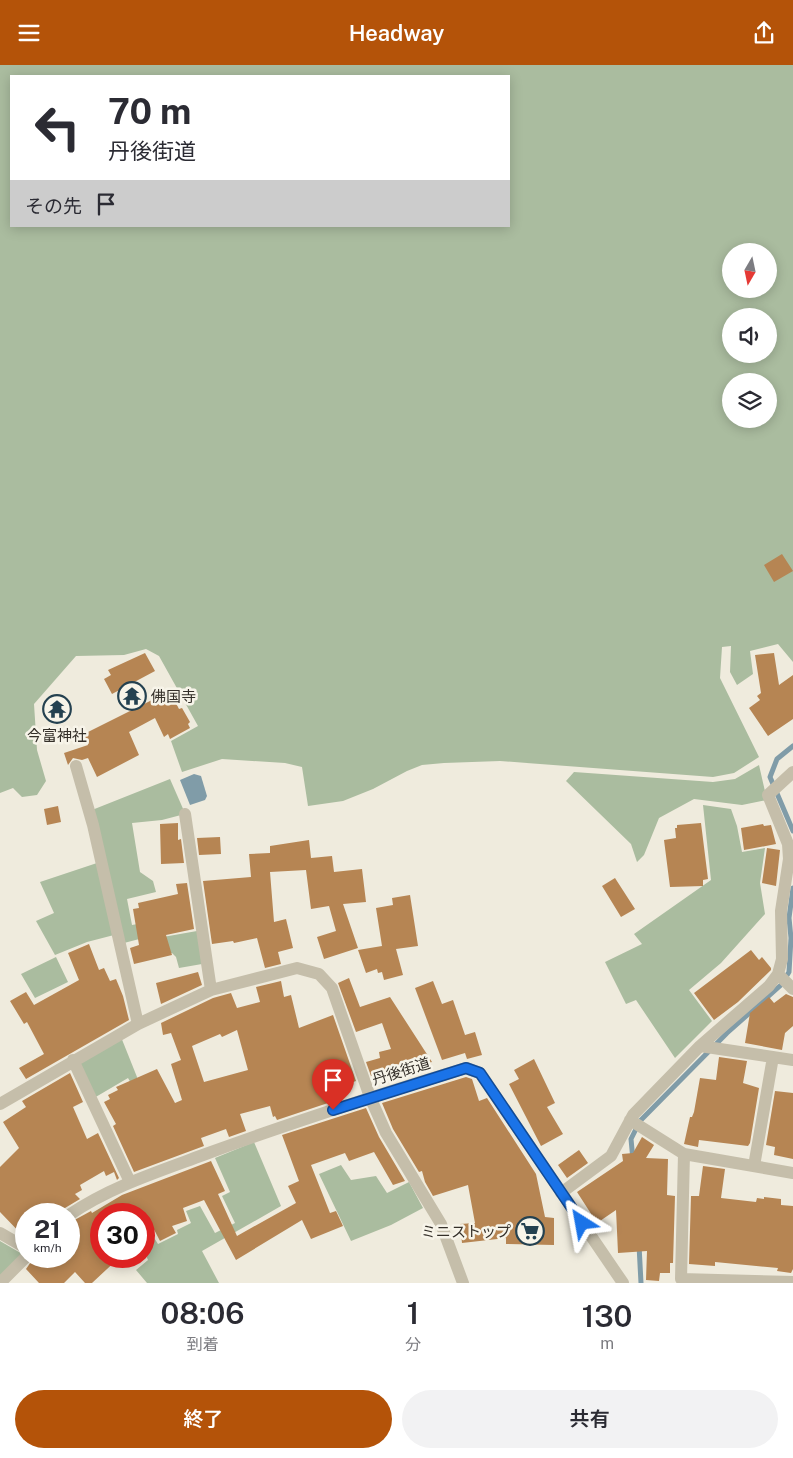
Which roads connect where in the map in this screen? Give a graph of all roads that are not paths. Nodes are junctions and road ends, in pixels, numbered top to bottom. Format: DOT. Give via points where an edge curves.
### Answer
graph roads {
  1 [pos="76,766"];
  2 [pos="793,772"];
  3 [pos="185,814"];
  4 [pos="787,983"];
  5 [pos="211,990"];
  6 [pos="138,1024"];
  7 [pos="708,1047"];
  8 [pos="773,1057"];
  9 [pos="73,1060"];
  10 [pos="793,1060"];
  11 [pos="370,1097"];
  12 [pos="0,1104"];
  13 [pos="635,1123"];
  14 [pos="684,1154"];
  15 [pos="754,1166"];
  16 [pos="793,1173"];
  17 [pos="130,1181"];
  18 [pos="561,1193"];
  19 [pos="80,1207"];
  20 [pos="0,1233"];
  21 [pos="15,1242"];
  22 [pos="16,1268"];
  23 [pos="793,1281"];
  24 [pos="0,1283"];
  25 [pos="463,1283"];
  26 [pos="623,1283"];
  1 -- 6 [label="street" via="93,825"];
  2 -- 4 [label="street" via="768,795 788,843 790,859 781,911 782,959"];
  3 -- 5 [label="street"];
  4 -- 7 [label="street" via="769,986"];
  5 -- 6 [label="street"];
  5 -- 11 [label="street" via="297,968 319,974 332,988"];
  6 -- 9 [label="street"];
  7 -- 8 [label="street"];
  7 -- 13 [label="street"];
  8 -- 10 [label="street"];
  8 -- 15 [label="street"];
  9 -- 12 [label="street"];
  9 -- 17 [label="street"];
  11 -- 17 [label="street, 丹後街道"];
  11 -- 18 [label="street, 丹後街道" via="466,1068 480,1073"];
  11 -- 25 [label="street" via="386,1133 441,1224"];
  13 -- 14 [label="street"];
  13 -- 18 [label="street" via="611,1156"];
  14 -- 15 [label="street"];
  14 -- 23 [label="street" via="681,1279"];
  15 -- 16 [label="street"];
  17 -- 19 [label="street, 丹後街道"];
  18 -- 26 [label="street, 丹後街道"];
  20 -- 21 [label="street"];
  22 -- 24 [label="street"];
}
